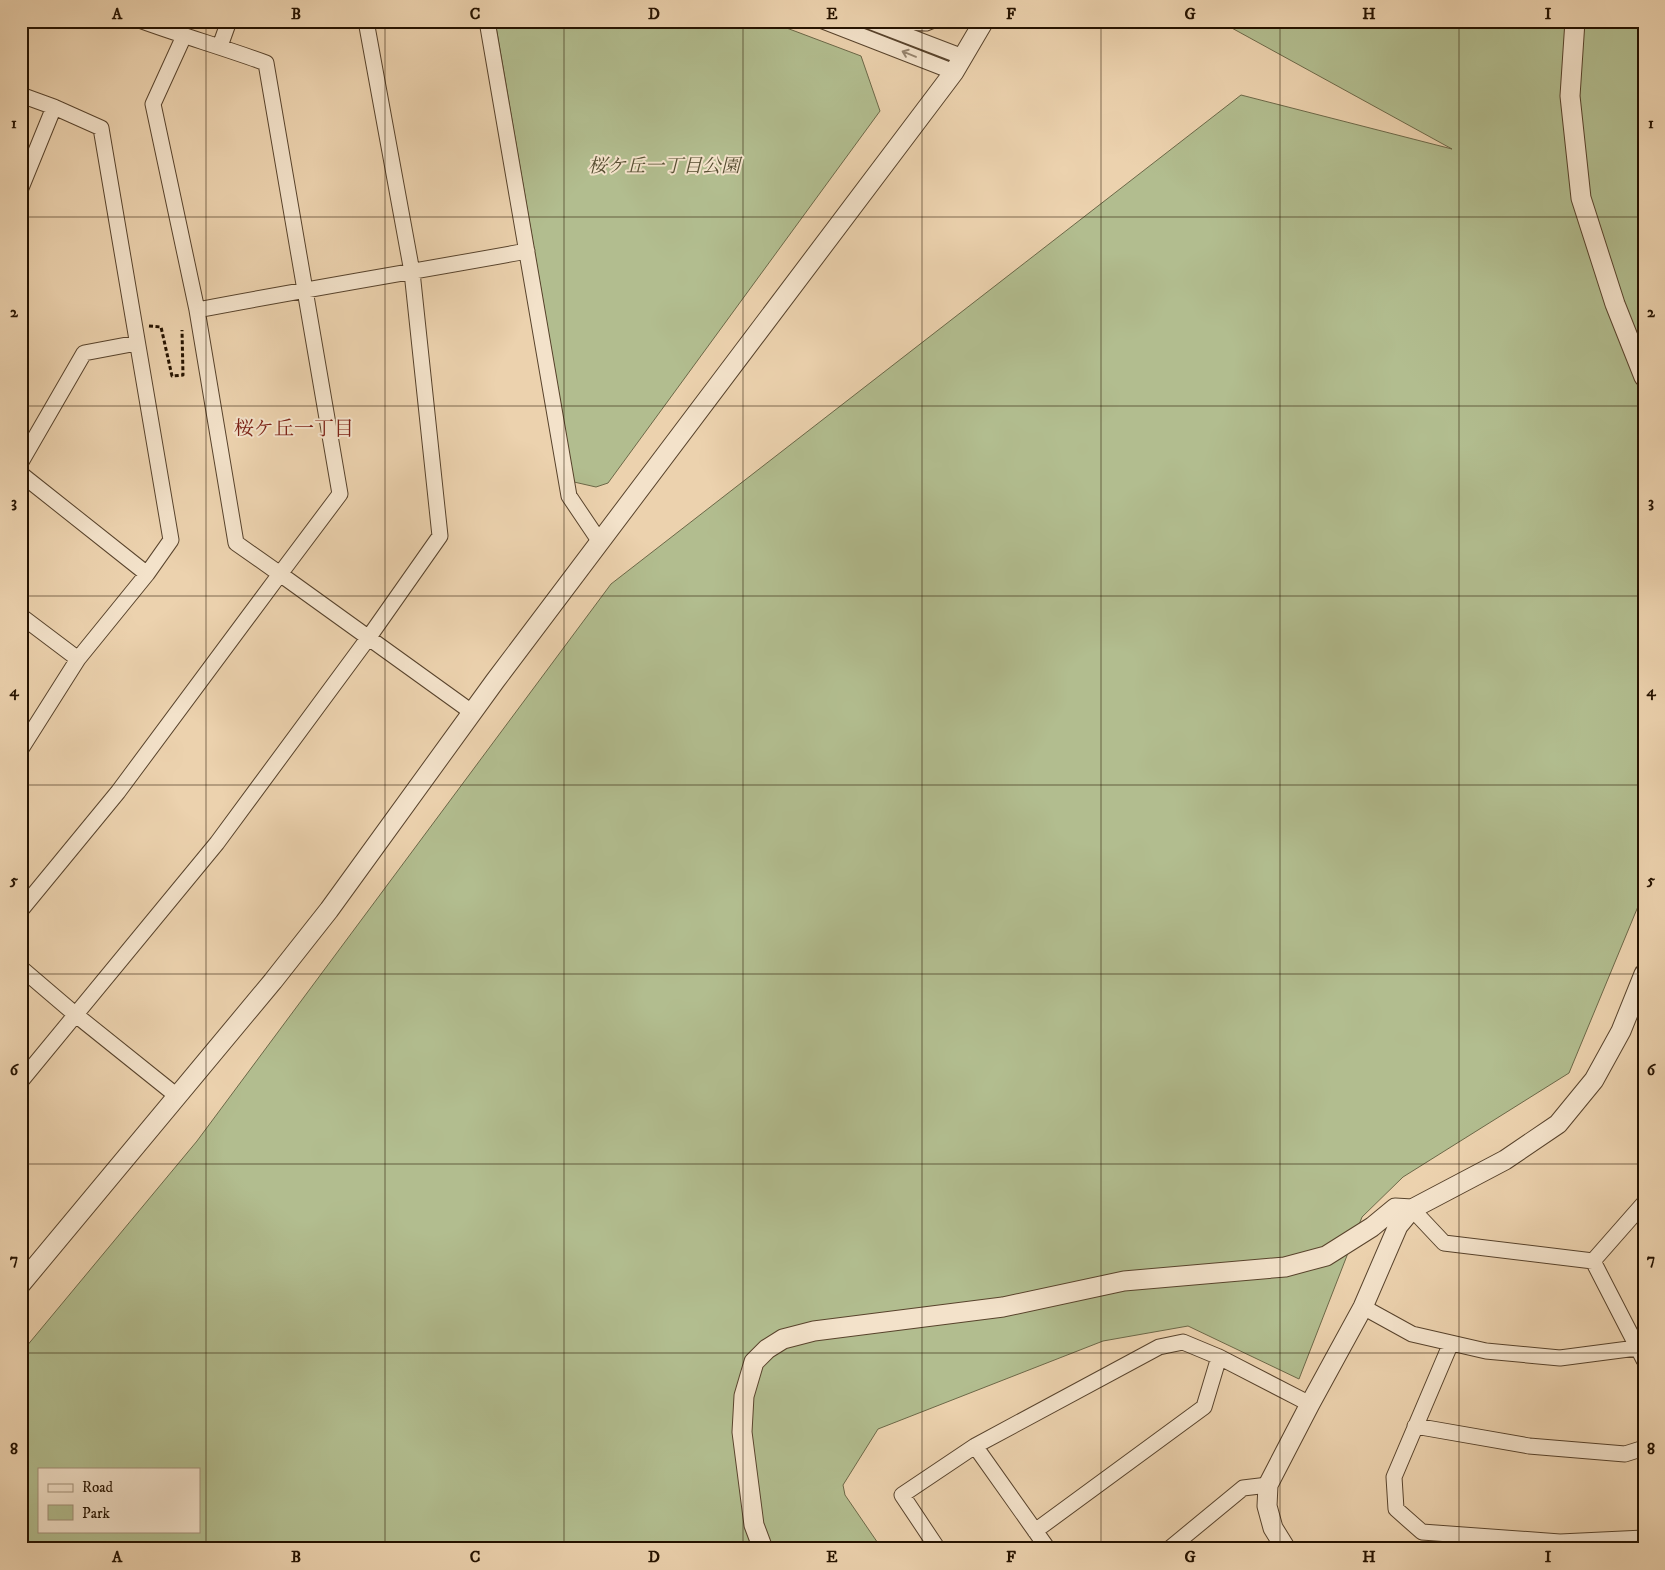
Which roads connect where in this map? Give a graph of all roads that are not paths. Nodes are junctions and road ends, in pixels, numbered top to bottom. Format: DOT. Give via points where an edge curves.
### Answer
graph roads {
  1 [pos="142,21"];
  2 [pos="229,21"];
  3 [pos="366,21"];
  4 [pos="487,21"];
  5 [pos="823,21"];
  6 [pos="869,21"];
  7 [pos="885,21"];
  8 [pos="931,21"];
  9 [pos="984,21"];
  10 [pos="1575,21"];
  11 [pos="184,36"];
  12 [pos="220,46"];
  13 [pos="958,64"];
  14 [pos="21,95"];
  15 [pos="54,107"];
  16 [pos="21,188"];
  17 [pos="528,251"];
  18 [pos="412,272"];
  19 [pos="305,289"];
  20 [pos="197,310"];
  21 [pos="137,343"];
  22 [pos="1644,377"];
  23 [pos="21,462"];
  24 [pos="21,474"];
  25 [pos="600,542"];
  26 [pos="147,574"];
  27 [pos="280,574"];
  28 [pos="21,616"];
  29 [pos="369,637"];
  30 [pos="78,659"];
  31 [pos="473,713"];
  32 [pos="21,749"];
  33 [pos="21,910"];
  34 [pos="21,968"];
  35 [pos="1644,974"];
  36 [pos="76,1015"];
  37 [pos="21,1081"];
  38 [pos="177,1096"];
  39 [pos="1644,1203"];
  40 [pos="1412,1209"];
  41 [pos="1593,1261"];
  42 [pos="21,1284"];
  43 [pos="1363,1307"];
  44 [pos="1451,1343"];
  45 [pos="1642,1352"];
  46 [pos="1219,1357"];
  47 [pos="1310,1404"];
  48 [pos="1415,1426"];
  49 [pos="975,1446"];
  50 [pos="1644,1448"];
  51 [pos="1268,1485"];
  52 [pos="1035,1531"];
  53 [pos="1644,1538"];
  54 [pos="1474,1542"];
  55 [pos="763,1549"];
  56 [pos="938,1549"];
  57 [pos="1048,1549"];
  58 [pos="1168,1549"];
  59 [pos="1286,1549"];
  1 -- 11 [label="street"];
  2 -- 12 [label="street"];
  3 -- 18 [label="street"];
  4 -- 17 [label="street"];
  13 -- 5 [label="street, one-way"];
  6 -- 13 [label="street"];
  7 -- 8 [label="street"];
  9 -- 13 [label="street"];
  10 -- 22 [label="street" via="1570,96 1581,198 1615,304"];
  11 -- 12 [label="street"];
  11 -- 20 [label="street" via="153,104"];
  12 -- 19 [label="street" via="266,63"];
  13 -- 25 [label="street"];
  14 -- 15 [label="street"];
  15 -- 16 [label="street"];
  15 -- 21 [label="street" via="101,128"];
  17 -- 18 [label="street"];
  17 -- 25 [label="street" via="569,496"];
  18 -- 19 [label="street"];
  18 -- 29 [label="street" via="440,536"];
  19 -- 20 [label="street"];
  19 -- 27 [label="street" via="340,494"];
  20 -- 27 [label="street" via="236,543"];
  21 -- 23 [label="street" via="84,353"];
  21 -- 26 [label="street" via="171,540"];
  24 -- 26 [label="street"];
  25 -- 31 [label="street"];
  26 -- 30 [label="street"];
  27 -- 29 [label="street"];
  27 -- 33 [label="street" via="118,792"];
  28 -- 30 [label="street"];
  29 -- 31 [label="street"];
  29 -- 36 [label="street" via="217,843"];
  30 -- 32 [label="street"];
  31 -- 38 [label="street" via="329,910"];
  34 -- 36 [label="street"];
  35 -- 40 [label="street" via="1621,1031 1594,1080 1558,1124 1505,1160"];
  36 -- 37 [label="street"];
  36 -- 38 [label="street"];
  38 -- 42 [label="street"];
  39 -- 41 [label="street"];
  40 -- 41 [label="street" via="1444,1243"];
  40 -- 43 [label="street" via="1398,1226"];
  40 -- 55 [label="street" via="1395,1208 1326,1256 1285,1267 1124,1280 1003,1308 814,1331 783,1339 754,1362 744,1396 742,1432 752,1516"];
  41 -- 45 [label="street"];
  43 -- 44 [label="street" via="1412,1334"];
  43 -- 47 [label="street"];
  44 -- 45 [label="street" via="1486,1351 1560,1358"];
  44 -- 48 [label="street"];
  46 -- 47 [label="street"];
  46 -- 49 [label="street" via="1183,1342 1159,1347"];
  46 -- 52 [label="street" via="1204,1407"];
  47 -- 51 [label="street"];
  48 -- 50 [label="street" via="1529,1446 1625,1454"];
  48 -- 54 [label="street" via="1394,1477 1396,1509 1422,1532"];
  49 -- 52 [label="street"];
  49 -- 56 [label="street" via="902,1495"];
  51 -- 58 [label="street" via="1243,1488"];
  51 -- 59 [label="street" via="1267,1506 1273,1528"];
  52 -- 57 [label="street"];
  53 -- 54 [label="street"];
}
